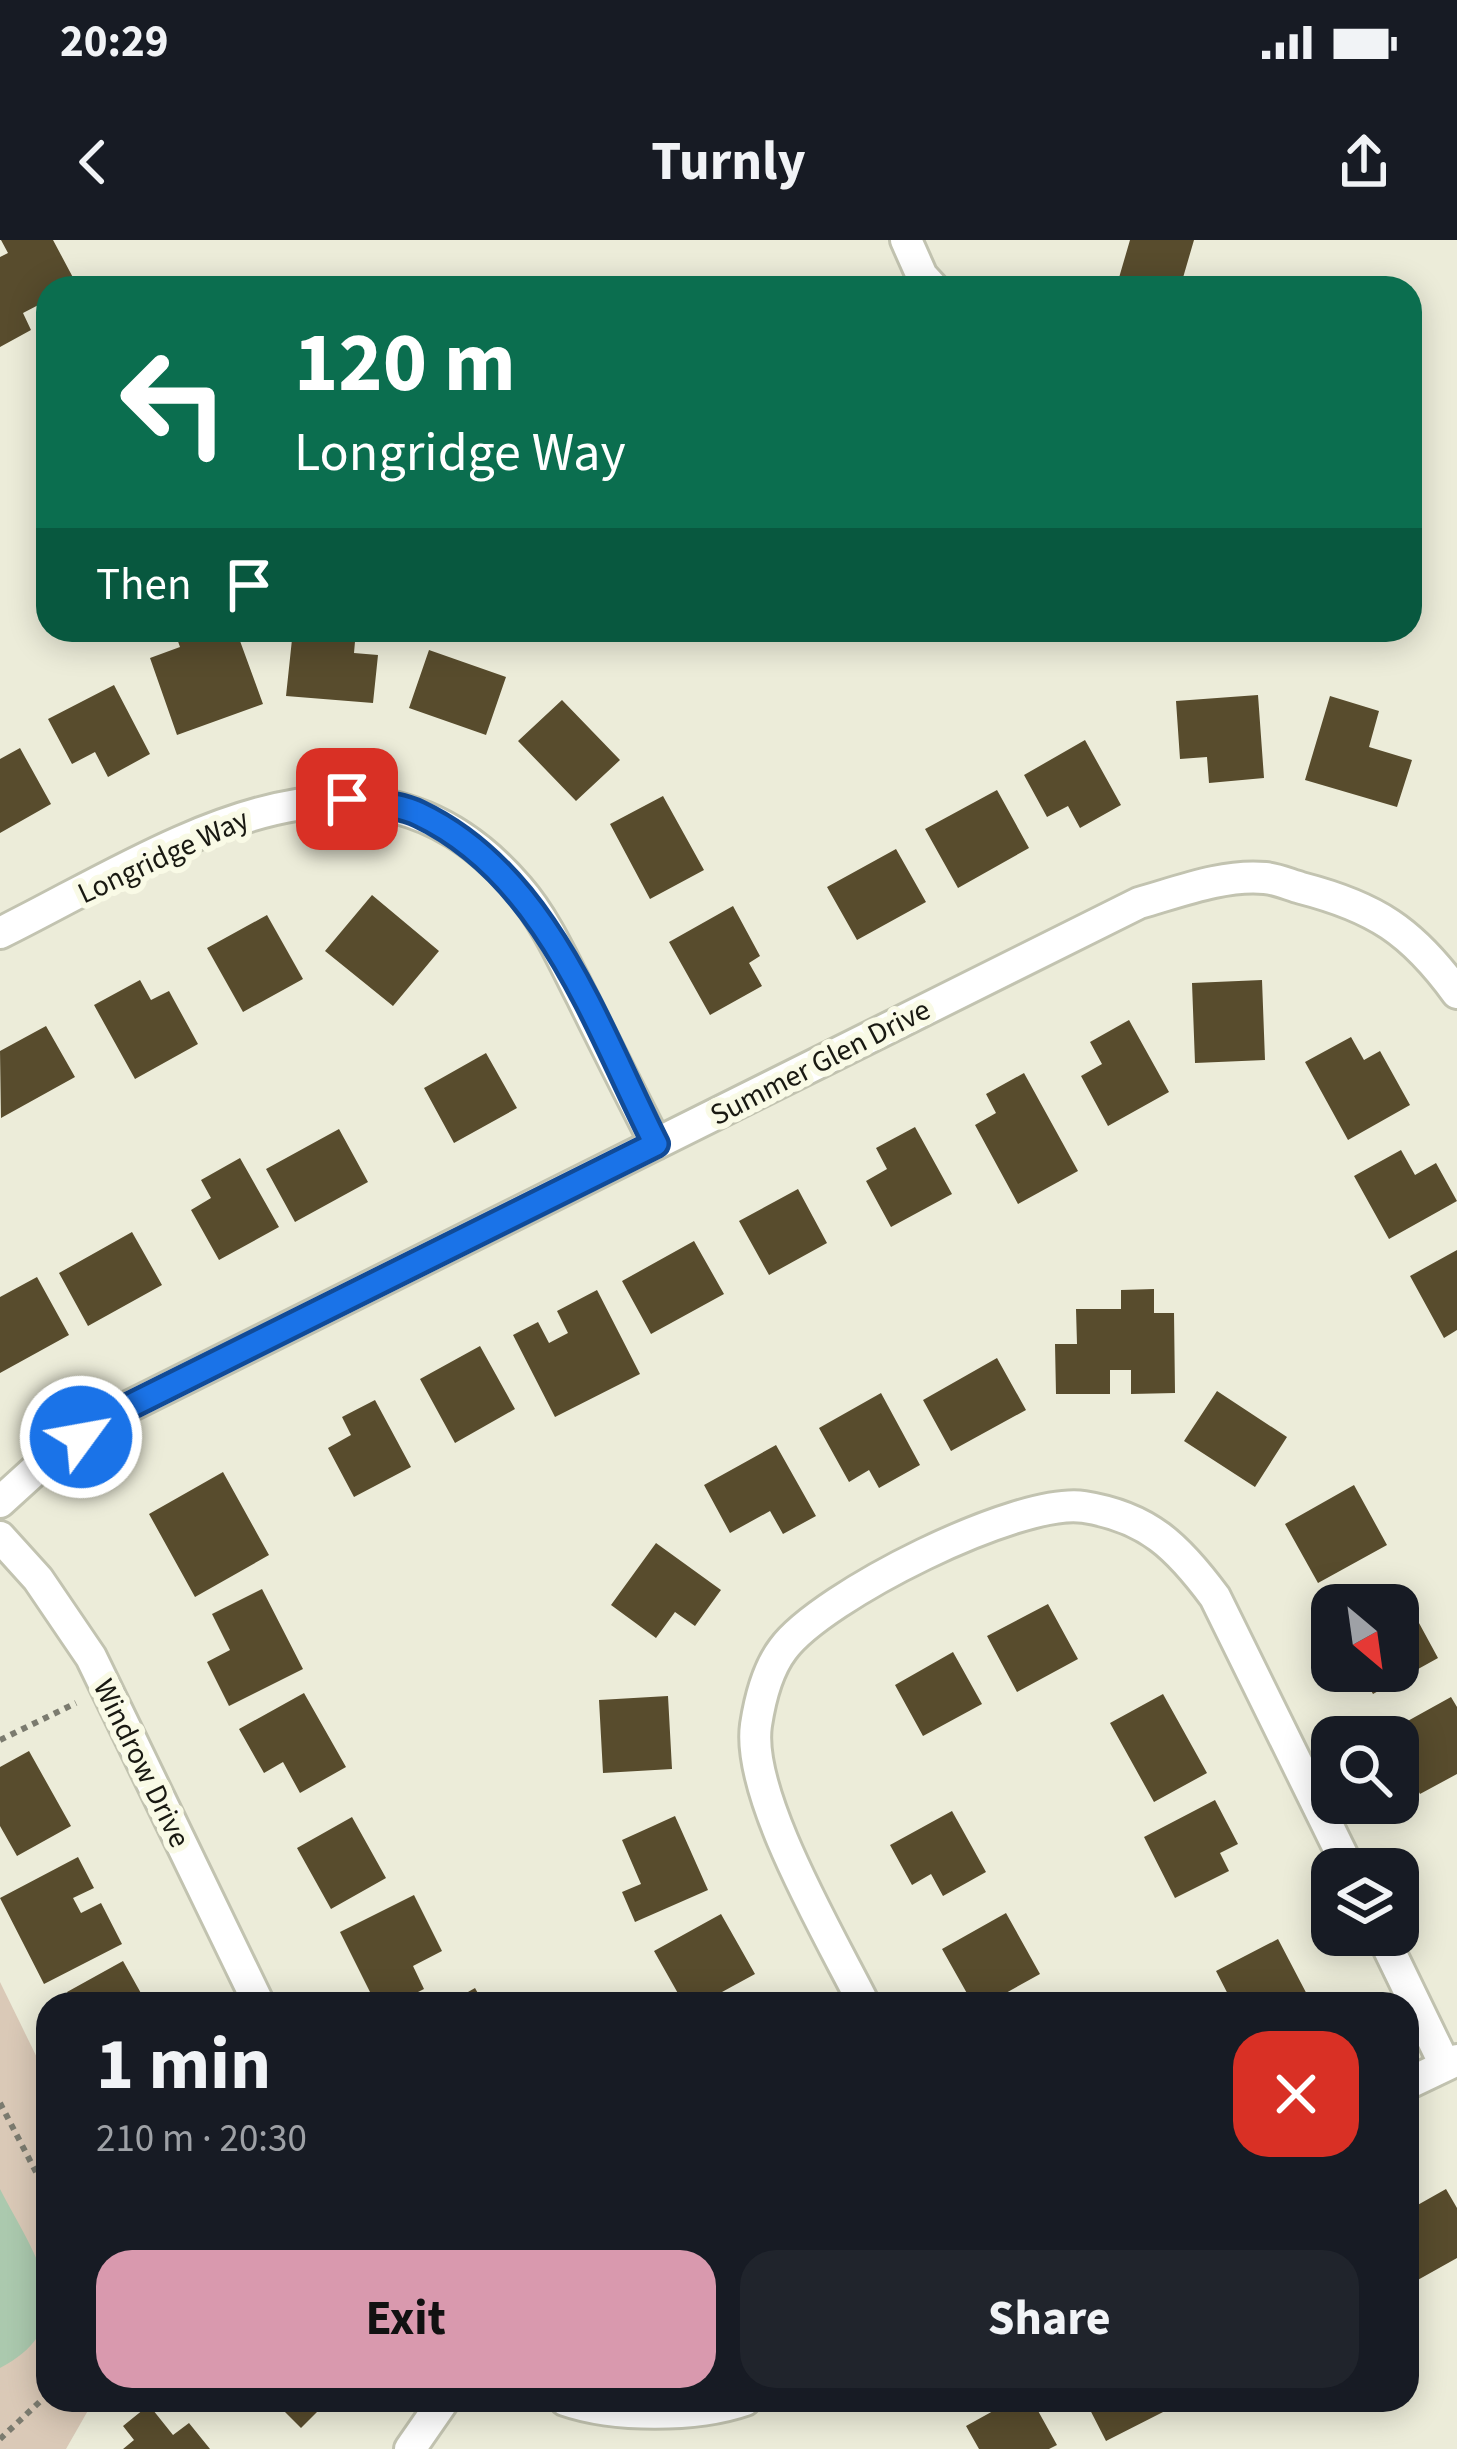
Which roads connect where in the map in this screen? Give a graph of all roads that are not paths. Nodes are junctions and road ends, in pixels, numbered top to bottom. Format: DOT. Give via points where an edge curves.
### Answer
graph roads {
  1 [pos="906,240"];
  2 [pos="922,276"];
  3 [pos="0,933"];
  4 [pos="1457,993"];
  5 [pos="656,1144"];
  6 [pos="0,1502"];
  7 [pos="0,1537"];
  8 [pos="1339,1848"];
  9 [pos="1393,1956"];
  10 [pos="253,1992"];
  11 [pos="858,1992"];
  12 [pos="1413,1992"];
  13 [pos="1419,2004"];
  14 [pos="1451,2063"];
  15 [pos="1419,2078"];
  16 [pos="436,2412"];
  17 [pos="410,2449"];
  1 -- 2 [label="street"];
  3 -- 5 [label="street, Longridge Way" via="220,824 287,803 347,799 414,812 469,842 518,888 553,940"];
  4 -- 5 [label="street, Summer Glen Drive" via="1386,918 1264,878 1203,884 1138,903"];
  5 -- 6 [label="street, Summer Glen Drive" via="118,1412"];
  7 -- 10 [label="street, Windrow Drive" via="92,1658"];
  8 -- 11 [label="street" via="1215,1597 1159,1533 1079,1506 996,1523 848,1594 783,1649 765,1683 755,1730 758,1775"];
  9 -- 12 [label="street"];
  13 -- 14 [label="street"];
  14 -- 15 [label="street"];
  16 -- 17 [label="street"];
}
